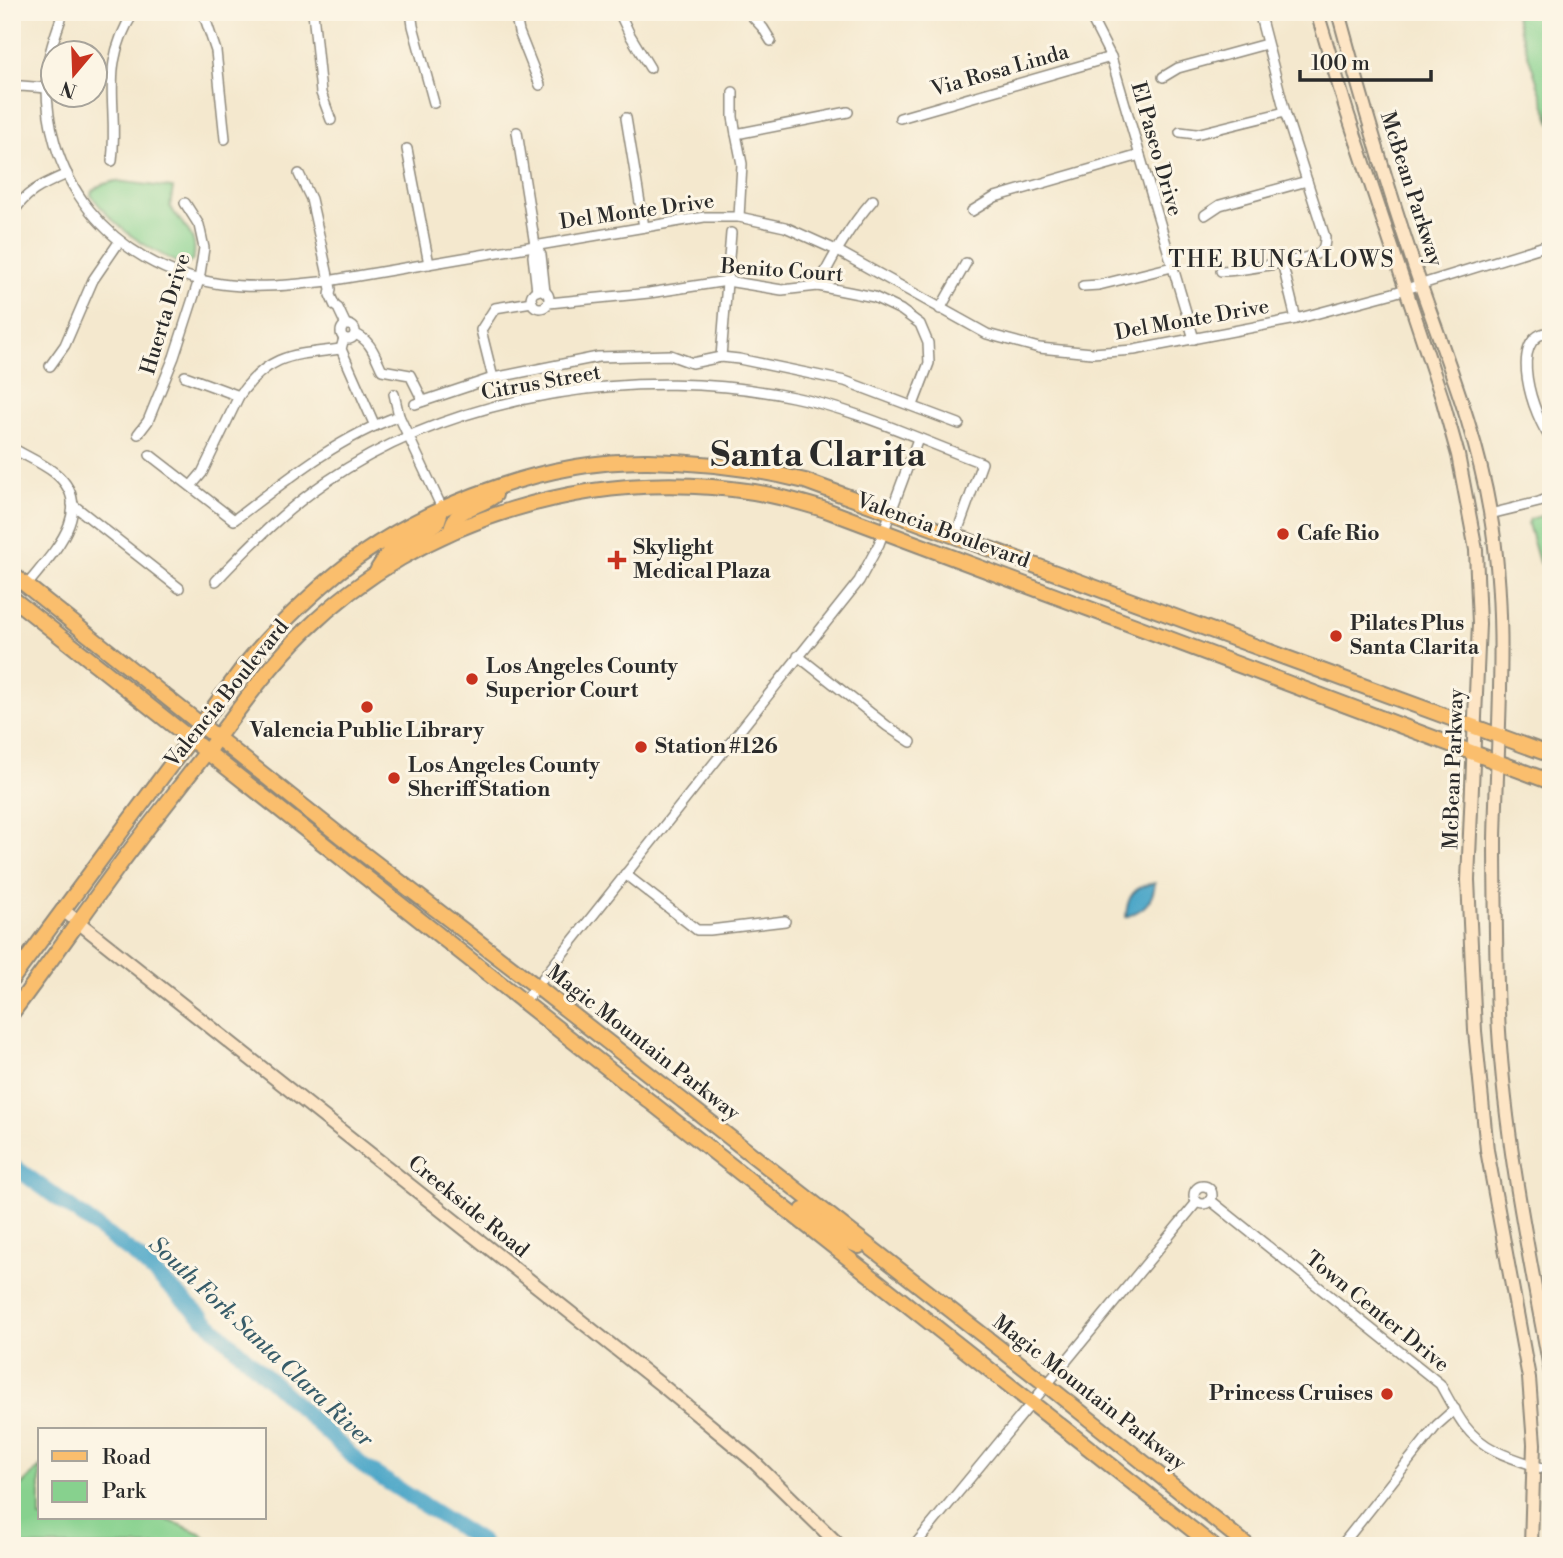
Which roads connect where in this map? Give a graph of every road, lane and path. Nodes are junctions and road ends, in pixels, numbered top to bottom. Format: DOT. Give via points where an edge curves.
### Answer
graph roads {
  1 [pos="63,12"];
  2 [pos="134,12"];
  3 [pos="203,12"];
  4 [pos="313,12"];
  5 [pos="411,12"];
  6 [pos="515,12"];
  7 [pos="620,12"];
  8 [pos="748,12"];
  9 [pos="1088,12"];
  10 [pos="1259,12"];
  11 [pos="1317,12"];
  12 [pos="1338,12"];
  13 [pos="56,38"];
  14 [pos="771,41"];
  15 [pos="1266,44"];
  16 [pos="1111,57"];
  17 [pos="649,68"];
  18 [pos="1163,77"];
  19 [pos="540,85"];
  20 [pos="38,87"];
  21 [pos="12,88"];
  22 [pos="733,92"];
  23 [pos="435,103"];
  24 [pos="49,108"];
  25 [pos="848,112"];
  26 [pos="1284,112"];
  27 [pos="626,118"];
  28 [pos="900,118"];
  29 [pos="331,120"];
  30 [pos="517,132"];
  31 [pos="1180,132"];
  32 [pos="736,134"];
  33 [pos="225,139"];
  34 [pos="407,149"];
  35 [pos="1140,155"];
  36 [pos="111,161"];
  37 [pos="66,174"];
  38 [pos="299,174"];
  39 [pos="1307,181"];
  40 [pos="873,200"];
  41 [pos="185,203"];
  42 [pos="972,211"];
  43 [pos="12,215"];
  44 [pos="1205,215"];
  45 [pos="739,217"];
  46 [pos="644,227"];
  47 [pos="731,233"];
  48 [pos="119,242"];
  49 [pos="1551,244"];
  50 [pos="535,245"];
  51 [pos="836,250"];
  52 [pos="1282,262"];
  53 [pos="966,263"];
  54 [pos="429,264"];
  55 [pos="1172,267"];
  56 [pos="1221,271"];
  57 [pos="200,280"];
  58 [pos="328,281"];
  59 [pos="727,281"];
  60 [pos="1421,284"];
  61 [pos="818,286"];
  62 [pos="1083,286"];
  63 [pos="1405,289"];
  64 [pos="541,291"];
  65 [pos="532,302"];
  66 [pos="549,303"];
  67 [pos="940,309"];
  68 [pos="1296,319"];
  69 [pos="346,325"];
  70 [pos="1551,332"];
  71 [pos="355,334"];
  72 [pos="344,338"];
  73 [pos="1194,339"];
  74 [pos="341,349"];
  75 [pos="721,357"];
  76 [pos="50,366"];
  77 [pos="185,376"];
  78 [pos="493,378"];
  79 [pos="394,394"];
  80 [pos="239,396"];
  81 [pos="913,405"];
  82 [pos="399,416"];
  83 [pos="959,424"];
  84 [pos="375,426"];
  85 [pos="138,434"];
  86 [pos="409,438"];
  87 [pos="918,439"];
  88 [pos="1551,439"];
  89 [pos="12,448"];
  90 [pos="150,455"];
  91 [pos="778,474"];
  92 [pos="191,486"];
  93 [pos="690,486"];
  94 [pos="499,487"];
  95 [pos="1551,497"];
  96 [pos="72,504"];
  97 [pos="442,509"];
  98 [pos="891,511"];
  99 [pos="1490,513"];
  100 [pos="451,531"];
  101 [pos="884,531"];
  102 [pos="956,535"];
  103 [pos="376,573"];
  104 [pos="12,574"];
  105 [pos="216,581"];
  106 [pos="27,585"];
  107 [pos="180,588"];
  108 [pos="12,598"];
  109 [pos="798,656"];
  110 [pos="201,723"];
  111 [pos="1475,728"];
  112 [pos="1499,737"];
  113 [pos="191,738"];
  114 [pos="216,738"];
  115 [pos="911,742"];
  116 [pos="206,752"];
  117 [pos="1473,753"];
  118 [pos="1551,755"];
  119 [pos="1499,763"];
  120 [pos="1551,782"];
  121 [pos="625,874"];
  122 [pos="63,910"];
  123 [pos="785,921"];
  124 [pos="79,923"];
  125 [pos="12,979"];
  126 [pos="536,986"];
  127 [pos="524,1002"];
  128 [pos="12,1013"];
  129 [pos="1210,1200"];
  130 [pos="1198,1202"];
  131 [pos="783,1207"];
  132 [pos="874,1251"];
  133 [pos="1551,1373"];
  134 [pos="1048,1385"];
  135 [pos="1034,1403"];
  136 [pos="1455,1409"];
  137 [pos="1534,1464"];
  138 [pos="1551,1471"];
  139 [pos="840,1546"];
  140 [pos="914,1546"];
  141 [pos="1213,1546"];
  142 [pos="1248,1546"];
  143 [pos="1341,1546"];
  144 [pos="1531,1546"];
  1 -- 13 [label="street, Del Monte Drive"];
  2 -- 36 [label="street" via="119,40 112,70 115,135"];
  3 -- 33 [label="street" via="216,51"];
  4 -- 29 [label="street" via="321,93"];
  5 -- 23 [label="street"];
  6 -- 19 [label="street"];
  7 -- 17 [label="street"];
  8 -- 14 [label="street"];
  9 -- 16 [label="street, El Paseo Drive"];
  10 -- 15 [label="street"];
  11 -- 63 [label="main road, McBean Parkway"];
  12 -- 60 [label="main road, McBean Parkway"];
  15 -- 18 [label="street" via="1178,68"];
  15 -- 26 [label="street"];
  16 -- 28 [label="street, Via Rosa Linda"];
  16 -- 35 [label="street, El Paseo Drive"];
  20 -- 21 [label="street"];
  22 -- 32 [label="street"];
  24 -- 37 [label="street, Del Monte Drive" via="55,147"];
  25 -- 32 [label="street"];
  26 -- 31 [label="street" via="1196,134"];
  26 -- 39 [label="street"];
  27 -- 46 [label="street"];
  30 -- 50 [label="street"];
  32 -- 45 [label="street" via="742,164"];
  34 -- 54 [label="street"];
  35 -- 42 [label="street" via="995,197"];
  35 -- 55 [label="street, El Paseo Drive"];
  37 -- 43 [label="street" via="37,187"];
  37 -- 48 [label="street, Del Monte Drive" via="91,212"];
  38 -- 58 [label="street" via="311,199"];
  39 -- 44 [label="street" via="1220,205"];
  39 -- 52 [label="street" via="1325,246 1320,253"];
  40 -- 51 [label="street"];
  41 -- 57 [label="street, Huerta Drive" via="199,225 204,248"];
  45 -- 46 [label="street, Del Monte Drive" via="704,217"];
  45 -- 51 [label="street, Del Monte Drive" via="785,227"];
  46 -- 50 [label="street, Del Monte Drive"];
  47 -- 59 [label="street"];
  48 -- 57 [label="street, Del Monte Drive" via="146,260"];
  48 -- 76 [label="street" via="93,280 65,345"];
  49 -- 60 [label="street, Del Monte Drive"];
  50 -- 54 [label="street, Del Monte Drive"];
  50 -- 64 [label="street"];
  51 -- 61 [label="street"];
  51 -- 67 [label="street, Del Monte Drive"];
  52 -- 56 [label="street"];
  52 -- 68 [label="street"];
  53 -- 67 [label="street"];
  54 -- 58 [label="street, Del Monte Drive"];
  55 -- 62 [label="street"];
  55 -- 73 [label="street, El Paseo Drive"];
  57 -- 58 [label="street, Del Monte Drive" via="250,286"];
  57 -- 85 [label="street, Huerta Drive" via="169,369"];
  58 -- 69 [label="street"];
  59 -- 61 [label="street, Benito Court" via="782,290"];
  59 -- 66 [label="street, Benito Court"];
  59 -- 75 [label="street"];
  60 -- 63 [label="street, Del Monte Drive"];
  60 -- 99 [label="main road, McBean Parkway" via="1463,402"];
  61 -- 81 [label="street, Benito Court" via="874,297 919,324 928,343 929,363"];
  63 -- 68 [label="street, Del Monte Drive"];
  63 -- 111 [label="main road, McBean Parkway" via="1442,398 1471,516 1478,570"];
  64 -- 65 [label="street" via="532,296"];
  64 -- 66 [label="street" via="550,298"];
  65 -- 66 [label="street" via="541,308"];
  65 -- 78 [label="street" via="495,309 481,330"];
  67 -- 73 [label="street, Del Monte Drive" via="996,337 1061,351 1134,350"];
  68 -- 73 [label="street, Del Monte Drive"];
  69 -- 71 [label="street" via="353,327"];
  69 -- 72 [label="street" via="341,329"];
  70 -- 88 [label="street" via="1534,337 1525,365 1536,413"];
  71 -- 72 [label="street"];
  71 -- 78 [label="street" via="368,343 382,370 411,375 419,402"];
  72 -- 74 [label="street"];
  74 -- 80 [label="street" via="290,355 270,363"];
  74 -- 84 [label="street"];
  75 -- 78 [label="street" via="692,363 670,355 598,357"];
  75 -- 81 [label="street" via="845,381"];
  77 -- 80 [label="street"];
  79 -- 82 [label="street"];
  80 -- 92 [label="street"];
  81 -- 83 [label="street"];
  82 -- 84 [label="street"];
  82 -- 86 [label="street"];
  84 -- 92 [label="street" via="327,452 234,520"];
  86 -- 87 [label="street, Citrus Street" via="496,404 652,384 795,397"];
  86 -- 97 [label="street"];
  86 -- 105 [label="street, Citrus Street" via="327,482 260,536"];
  87 -- 98 [label="street"];
  87 -- 102 [label="street, Citrus Street" via="982,463"];
  89 -- 96 [label="street" via="55,474"];
  90 -- 92 [label="street"];
  91 -- 93 [label="main road" via="758,479 697,472"];
  91 -- 94 [label="main road, Valencia Boulevard" via="646,461 572,469"];
  91 -- 98 [label="main road, Valencia Boulevard"];
  93 -- 100 [label="main road, Valencia Boulevard" via="617,488 556,497"];
  93 -- 101 [label="main road, Valencia Boulevard" via="789,499"];
  94 -- 97 [label="main road, Valencia Boulevard"];
  94 -- 100 [label="main road" via="488,501 457,515"];
  95 -- 99 [label="street"];
  96 -- 106 [label="street" via="66,535"];
  96 -- 107 [label="street"];
  97 -- 103 [label="main road" via="438,523 389,552"];
  97 -- 110 [label="main road, Valencia Boulevard" via="400,530 322,585 247,663"];
  98 -- 101 [label="street"];
  98 -- 102 [label="main road, Valencia Boulevard"];
  99 -- 112 [label="main road, McBean Parkway" via="1500,614"];
  100 -- 103 [label="main road, Valencia Boulevard"];
  101 -- 109 [label="street" via="859,581"];
  101 -- 117 [label="main road, Valencia Boulevard"];
  102 -- 111 [label="main road, Valencia Boulevard"];
  103 -- 114 [label="main road, Valencia Boulevard" via="306,630"];
  104 -- 106 [label="main road, Magic Mountain Parkway"];
  106 -- 110 [label="main road, Magic Mountain Parkway"];
  108 -- 113 [label="main road, Magic Mountain Parkway"];
  109 -- 115 [label="street"];
  109 -- 121 [label="street"];
  110 -- 113 [label="main road, Valencia Boulevard"];
  110 -- 114 [label="main road, Magic Mountain Parkway"];
  111 -- 112 [label="main road, Valencia Boulevard"];
  111 -- 117 [label="main road, McBean Parkway"];
  112 -- 118 [label="main road, Valencia Boulevard"];
  112 -- 119 [label="main road, McBean Parkway"];
  113 -- 116 [label="main road, Magic Mountain Parkway"];
  113 -- 122 [label="main road, Valencia Boulevard"];
  114 -- 116 [label="main road, Valencia Boulevard"];
  114 -- 126 [label="main road, Magic Mountain Parkway"];
  116 -- 124 [label="main road, Valencia Boulevard"];
  116 -- 127 [label="main road, Magic Mountain Parkway"];
  117 -- 119 [label="main road, Valencia Boulevard"];
  117 -- 137 [label="main road, McBean Parkway" via="1468,880 1475,1031 1487,1150 1529,1378"];
  119 -- 120 [label="main road, Valencia Boulevard"];
  119 -- 133 [label="main road, McBean Parkway" via="1495,838 1501,1056 1512,1163"];
  121 -- 123 [label="street" via="697,930"];
  121 -- 126 [label="street"];
  122 -- 124 [label="main road, Creekside Road"];
  122 -- 125 [label="main road, Valencia Boulevard"];
  124 -- 128 [label="main road, Valencia Boulevard"];
  124 -- 139 [label="main road, Creekside Road" via="664,1387 752,1460"];
  126 -- 127 [label="street"];
  126 -- 132 [label="main road, Magic Mountain Parkway"];
  127 -- 131 [label="main road, Magic Mountain Parkway"];
  129 -- 130 [label="street"];
  129 -- 130 [label="street" via="1211,1191 1202,1186 1195,1192"];
  129 -- 136 [label="street, Town Center Drive" via="1440,1384"];
  130 -- 134 [label="street"];
  131 -- 132 [label="main road" via="794,1204 840,1238"];
  131 -- 135 [label="main road, Magic Mountain Parkway"];
  132 -- 134 [label="main road, Magic Mountain Parkway"];
  134 -- 135 [label="street"];
  134 -- 142 [label="main road, Magic Mountain Parkway"];
  135 -- 140 [label="street"];
  135 -- 141 [label="main road, Magic Mountain Parkway"];
  136 -- 137 [label="street, Town Center Drive" via="1477,1439 1503,1455"];
  136 -- 143 [label="street" via="1437,1425"];
  137 -- 138 [label="street, Town Center Drive"];
  137 -- 144 [label="main road, McBean Parkway"];
}
